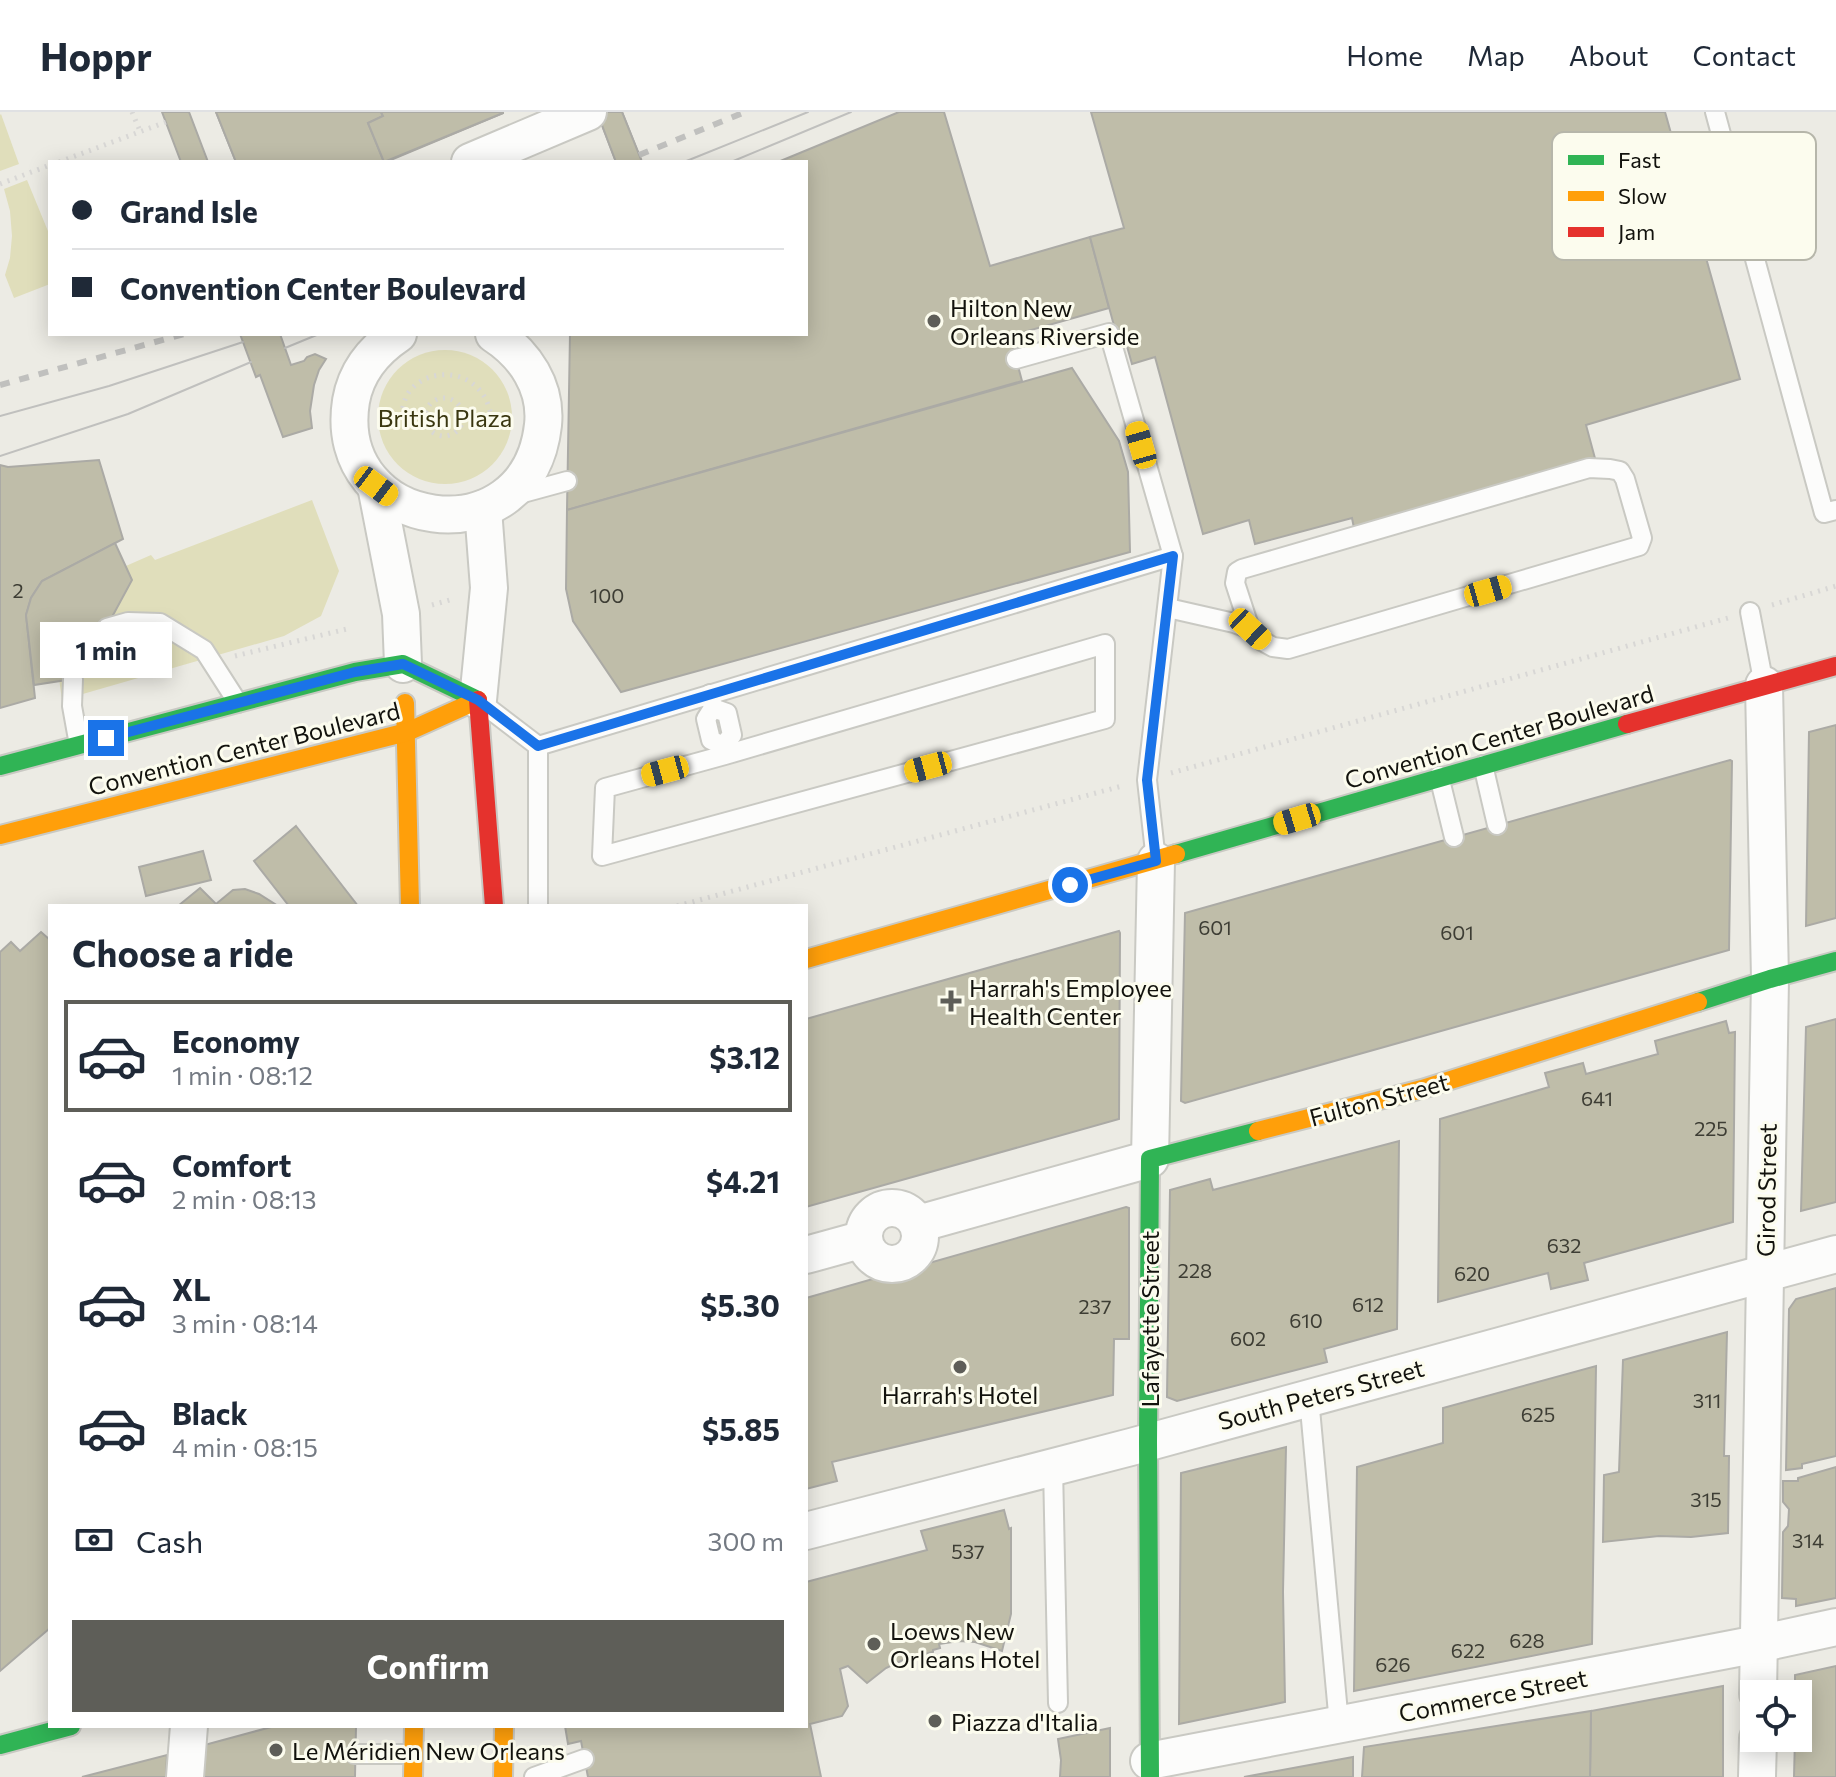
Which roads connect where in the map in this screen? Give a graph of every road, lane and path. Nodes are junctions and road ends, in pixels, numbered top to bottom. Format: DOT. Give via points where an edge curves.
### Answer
graph roads {
  1 [pos="132,112"];
  2 [pos="588,112"];
  3 [pos="1715,112"];
  4 [pos="166,122"];
  5 [pos="140,131"];
  6 [pos="1720,132"];
  7 [pos="64,160"];
  8 [pos="475,160"];
  9 [pos="48,166"];
  10 [pos="0,184"];
  11 [pos="1755,260"];
  12 [pos="395,336"];
  13 [pos="497,336"];
  14 [pos="1016,359"];
  15 [pos="476,415"];
  16 [pos="491,415"];
  17 [pos="401,416"];
  18 [pos="464,416"];
  19 [pos="567,481"];
  20 [pos="376,486"];
  21 [pos="492,504"];
  22 [pos="1836,510"];
  23 [pos="1173,556"];
  24 [pos="1836,586"];
  25 [pos="1168,608"];
  26 [pos="1750,612"];
  27 [pos="107,628"];
  28 [pos="1250,629"];
  29 [pos="1836,666"];
  30 [pos="404,678"];
  31 [pos="73,679"];
  32 [pos="1764,685"];
  33 [pos="478,700"];
  34 [pos="712,701"];
  35 [pos="238,703"];
  36 [pos="407,732"];
  37 [pos="79,745"];
  38 [pos="538,746"];
  39 [pos="724,750"];
  40 [pos="1483,764"];
  41 [pos="0,766"];
  42 [pos="1439,776"];
  43 [pos="1147,780"];
  44 [pos="1497,825"];
  45 [pos="0,835"];
  46 [pos="1454,837"];
  47 [pos="1156,861"];
  48 [pos="410,904"];
  49 [pos="494,904"];
  50 [pos="538,904"];
  51 [pos="684,904"];
  52 [pos="808,958"];
  53 [pos="1836,961"];
  54 [pos="1770,979"];
  55 [pos="1150,1159"];
  56 [pos="808,1254"];
  57 [pos="1836,1254"];
  58 [pos="1764,1273"];
  59 [pos="1309,1398"];
  60 [pos="1148,1442"];
  61 [pos="1053,1467"];
  62 [pos="808,1530"];
  63 [pos="1836,1627"];
  64 [pos="1758,1644"];
  65 [pos="1758,1680"];
  66 [pos="1058,1703"];
  67 [pos="1339,1724"];
  68 [pos="64,1728"];
  69 [pos="189,1728"];
  70 [pos="414,1728"];
  71 [pos="504,1728"];
  72 [pos="0,1745"];
  73 [pos="1758,1752"];
  74 [pos="355,1754"];
  75 [pos="413,1754"];
  76 [pos="584,1759"];
  77 [pos="1149,1769"];
  78 [pos="185,1777"];
  79 [pos="413,1777"];
  80 [pos="503,1777"];
  81 [pos="534,1777"];
  82 [pos="1757,1777"];
  1 -- 5 [label="path"];
  2 -- 8 [label="street"];
  3 -- 6 [label="lane"];
  4 -- 5 [label="path"];
  5 -- 7 [label="path"];
  9 -- 10 [label="path"];
  11 -- 22 [label="lane" via="1824,513"];
  12 -- 20 [label="street" via="365,365 353,389 349,416 361,465"];
  13 -- 21 [label="street" via="527,363 544,415 534,463 520,483"];
  14 -- 23 [label="lane" via="1109,333"];
  15 -- 18 [label="path"];
  16 -- 17 [label="path" via="480,389 452,374 423,379 411,389"];
  18 -- 18 [label="path" via="458,404 442,398 427,409 425,421 432,432 450,436"];
  19 -- 21 [label="lane"];
  20 -- 21 [label="street" via="399,504 426,514 455,516"];
  20 -- 30 [label="street" via="401,614"];
  21 -- 33 [label="street"];
  23 -- 25 [label="lane"];
  23 -- 34 [label="lane"];
  24 -- 26 [label="path"];
  25 -- 28 [label="lane"];
  25 -- 43 [label="lane"];
  26 -- 32 [label="lane"];
  26 -- 43 [label="path"];
  27 -- 35 [label="lane" via="128,622 160,623 204,650"];
  28 -- 28 [label="lane" via="1273,647 1288,649 1639,546 1642,538 1625,479 1620,471 1589,468 1242,569 1235,583"];
  29 -- 32 [label="street, Convention Center Boulevard"];
  30 -- 33 [label="street, Convention Center Boulevard"];
  30 -- 35 [label="street, Convention Center Boulevard" via="355,672"];
  30 -- 36 [label="street"];
  31 -- 37 [label="lane"];
  32 -- 40 [label="street, Convention Center Boulevard"];
  32 -- 54 [label="street, Girod Street"];
  33 -- 36 [label="street, Convention Center Boulevard"];
  33 -- 38 [label="lane"];
  33 -- 49 [label="street"];
  34 -- 38 [label="lane"];
  34 -- 39 [label="lane" via="706,719 711,740"];
  35 -- 37 [label="street, Convention Center Boulevard"];
  36 -- 45 [label="street, Convention Center Boulevard"];
  36 -- 48 [label="street"];
  37 -- 41 [label="street, Convention Center Boulevard"];
  38 -- 50 [label="lane"];
  39 -- 39 [label="lane" via="605,788 602,856 1105,719 1105,644"];
  40 -- 42 [label="street, Convention Center Boulevard"];
  40 -- 44 [label="lane"];
  42 -- 46 [label="lane"];
  42 -- 47 [label="street, Convention Center Boulevard"];
  43 -- 47 [label="lane"];
  43 -- 51 [label="path"];
  47 -- 52 [label="street, Convention Center Boulevard"];
  47 -- 55 [label="street, Lafayette Street"];
  53 -- 54 [label="street, Fulton Street"];
  54 -- 55 [label="street, Fulton Street" via="1422,1089"];
  54 -- 58 [label="street, Girod Street"];
  55 -- 56 [label="street, Fulton Street" via="918,1224 907,1211 885,1208 867,1221 864,1239"];
  55 -- 60 [label="street, Lafayette Street"];
  57 -- 58 [label="street, South Peters Street"];
  58 -- 59 [label="street, South Peters Street"];
  58 -- 64 [label="street, Girod Street"];
  59 -- 60 [label="street, South Peters Street"];
  59 -- 67 [label="lane"];
  60 -- 61 [label="street, South Peters Street"];
  60 -- 77 [label="street, Lafayette Street"];
  61 -- 62 [label="street, South Peters Street"];
  61 -- 66 [label="lane"];
  63 -- 64 [label="street, Commerce Street"];
  64 -- 65 [label="street, Girod Street"];
  64 -- 67 [label="street, Commerce Street"];
  67 -- 77 [label="street, Commerce Street"];
  68 -- 72 [label="street"];
  69 -- 78 [label="street"];
  70 -- 75 [label="street"];
  71 -- 80 [label="street"];
  73 -- 82 [label="street"];
  74 -- 75 [label="lane"];
  75 -- 79 [label="street"];
  76 -- 81 [label="lane"];
}
